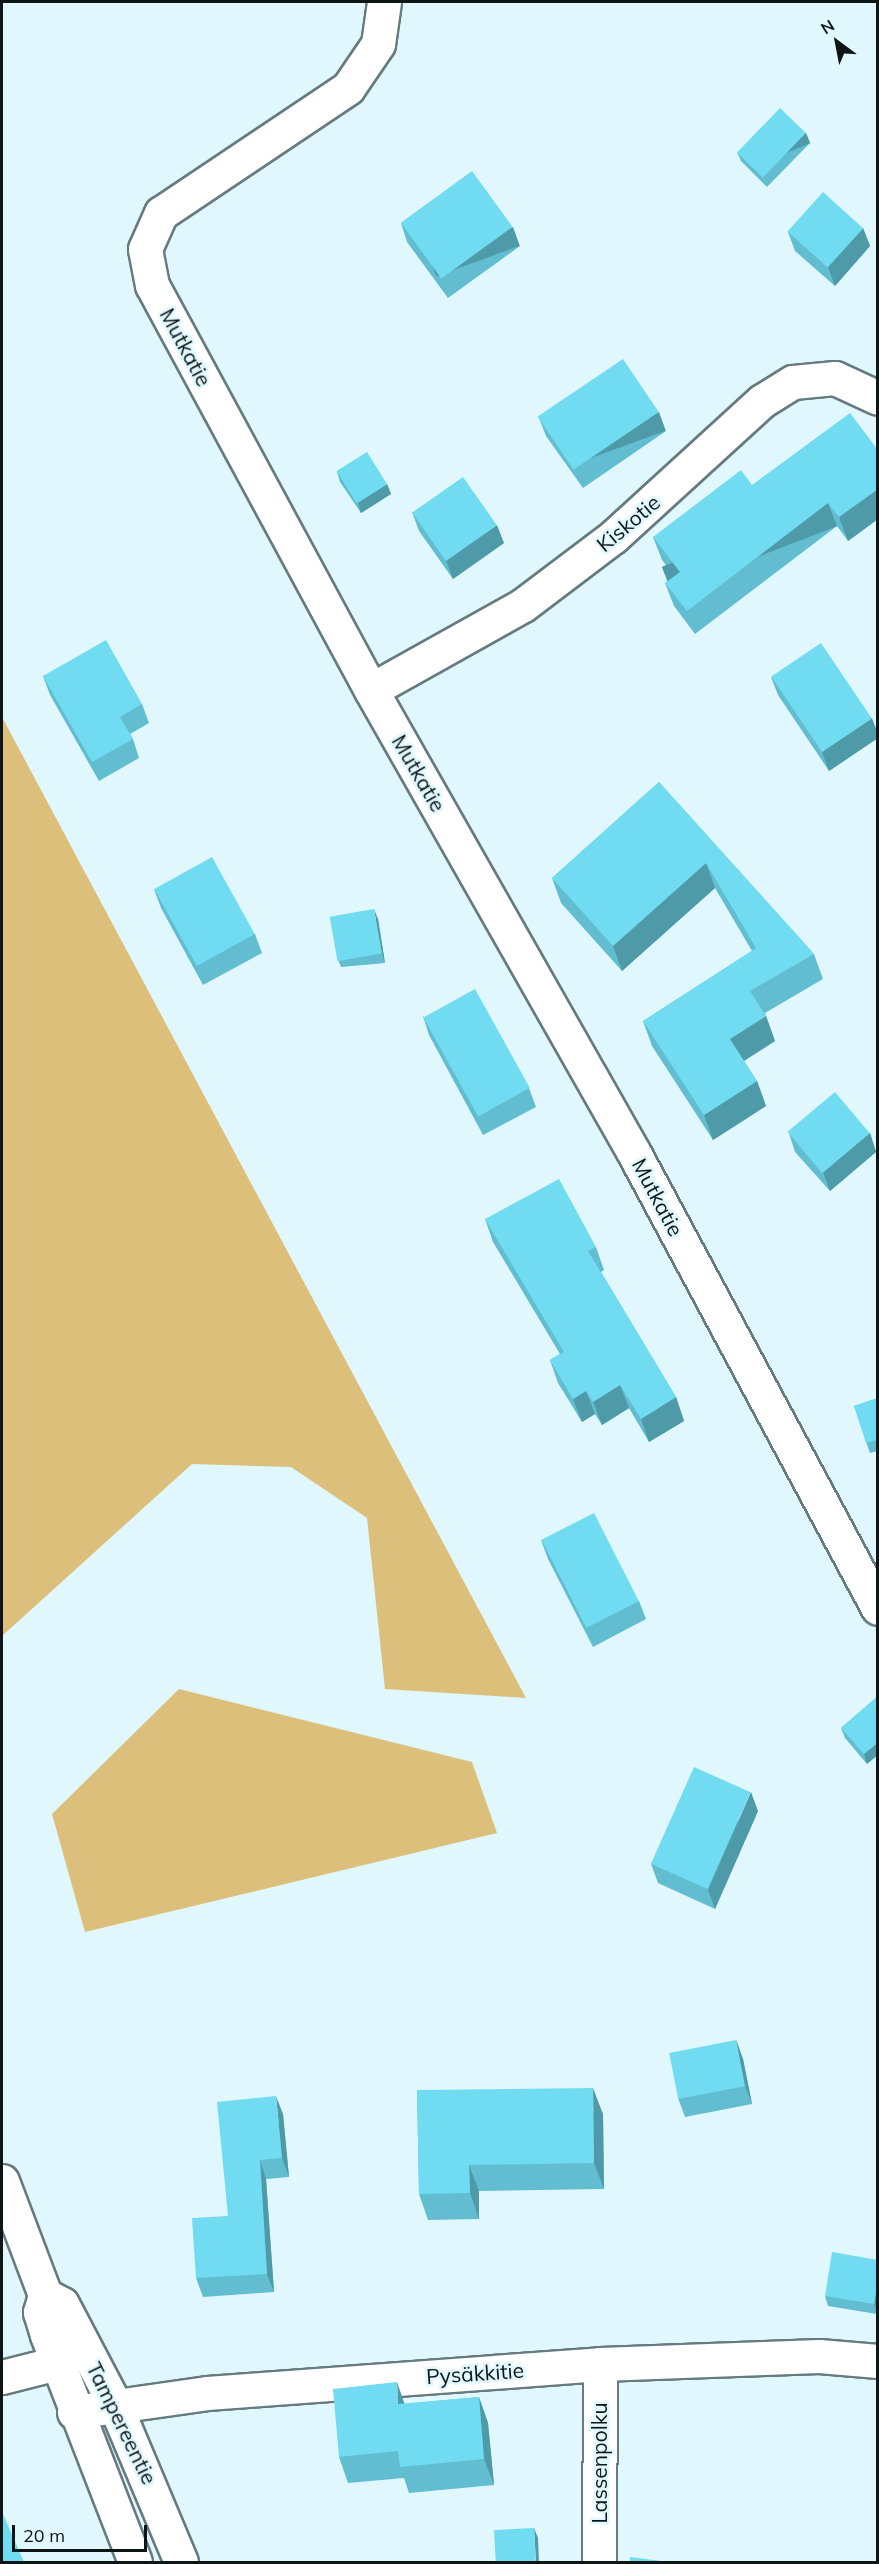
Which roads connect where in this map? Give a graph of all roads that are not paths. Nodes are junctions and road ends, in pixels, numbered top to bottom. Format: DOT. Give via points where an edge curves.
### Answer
graph roads {
  1 [pos="384,2"];
  2 [pos="878,398"];
  3 [pos="371,690"];
  4 [pos="878,1608"];
  5 [pos="2,2181"];
  6 [pos="45,2295"];
  7 [pos="878,2361"];
  8 [pos="57,2362"];
  9 [pos="600,2364"];
  10 [pos="2,2377"];
  11 [pos="114,2405"];
  12 [pos="74,2412"];
  13 [pos="135,2562"];
  14 [pos="181,2562"];
  15 [pos="599,2562"];
  1 -- 3 [label="street, Mutkatie" via="378,44 348,88 161,213 145,249 152,285"];
  2 -- 3 [label="street, Kiskotie" via="835,378 793,382 762,401 613,537 524,605"];
  3 -- 4 [label="street, Mutkatie" via="634,1153"];
  5 -- 6 [label="street, Tampereentie"];
  6 -- 8 [label="street, Tampereentie" via="40,2312"];
  6 -- 11 [label="street, Tampereentie" via="62,2304"];
  7 -- 9 [label="street, Pysäkkitie" via="819,2356"];
  8 -- 10 [label="street"];
  8 -- 12 [label="street, Tampereentie"];
  9 -- 11 [label="street, Pysäkkitie" via="217,2392"];
  9 -- 15 [label="street, Lassenpolku"];
  11 -- 12 [label="street, Pysäkkitie"];
  11 -- 14 [label="street, Tampereentie"];
  12 -- 13 [label="street, Tampereentie"];
}
